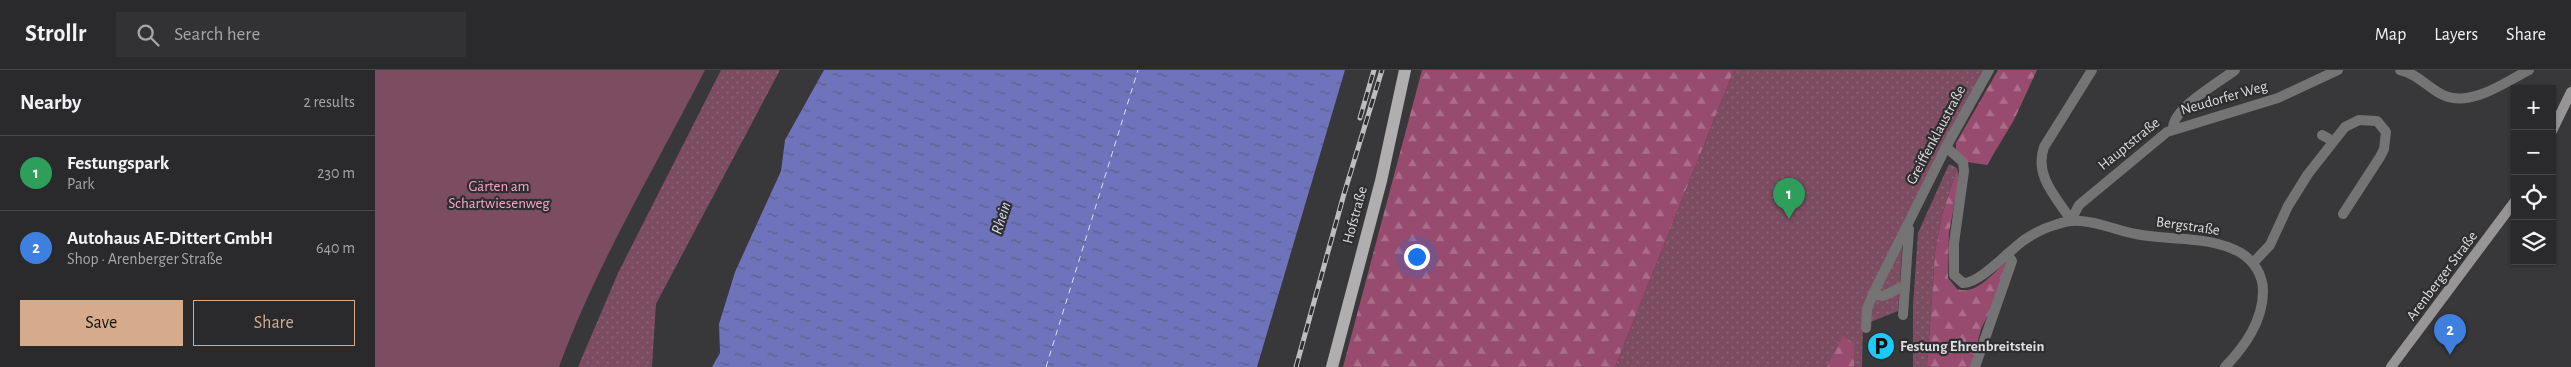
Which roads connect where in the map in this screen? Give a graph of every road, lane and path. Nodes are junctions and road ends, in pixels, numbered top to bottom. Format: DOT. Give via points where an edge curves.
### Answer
graph roads {
  1 [pos="1405,70"];
  2 [pos="1989,70"];
  3 [pos="2092,70"];
  4 [pos="2338,70"];
  5 [pos="2401,70"];
  6 [pos="2529,70"];
  7 [pos="2230,71"];
  8 [pos="2571,92"];
  9 [pos="2173,129"];
  10 [pos="2552,130"];
  11 [pos="2322,135"];
  12 [pos="2333,140"];
  13 [pos="1946,147"];
  14 [pos="2511,206"];
  15 [pos="2343,214"];
  16 [pos="1912,216"];
  17 [pos="2071,220"];
  18 [pos="2007,254"];
  19 [pos="2253,263"];
  20 [pos="1904,286"];
  21 [pos="1873,294"];
  22 [pos="1903,315"];
  23 [pos="1866,328"];
  24 [pos="1332,367"];
  25 [pos="1975,367"];
  26 [pos="2225,367"];
  27 [pos="2391,367"];
  1 -- 24 [label="main road, Hofstraße" via="1381,181"];
  2 -- 13 [label="street, Greiffenklaustraße"];
  3 -- 17 [label="street" via="2041,156 2043,176"];
  4 -- 9 [label="street, Neudorfer Weg" via="2278,98"];
  5 -- 6 [label="street" via="2416,76 2443,95 2459,98 2477,96"];
  7 -- 9 [label="street, Hauptstraße" via="2193,101 2175,121"];
  8 -- 10 [label="main road"];
  9 -- 17 [label="street, Hauptstraße" via="2079,205"];
  11 -- 12 [label="street"];
  12 -- 15 [label="street" via="2345,127 2359,120 2377,121 2386,132 2380,157"];
  12 -- 19 [label="street" via="2297,190 2267,250"];
  13 -- 16 [label="street, Greiffenklaustraße"];
  13 -- 18 [label="street, Bergstraße" via="1963,162 1965,172 1954,275 1958,281 1968,283"];
  14 -- 27 [label="main road, Arenberger Straße"];
  16 -- 20 [label="street, Greiffenklaustraße"];
  16 -- 21 [label="street, Greiffenklaustraße"];
  17 -- 18 [label="street, Bergstraße" via="2043,230"];
  17 -- 19 [label="street, Bergstraße" via="2088,221 2139,235 2208,243 2241,253"];
  18 -- 25 [label="street" via="2012,261"];
  19 -- 26 [label="street" via="2263,288 2259,315 2249,338"];
  20 -- 21 [label="street" via="1883,296"];
  20 -- 22 [label="street, Greiffenklaustraße"];
  21 -- 23 [label="street, Greiffenklaustraße" via="1867,308"];
}
